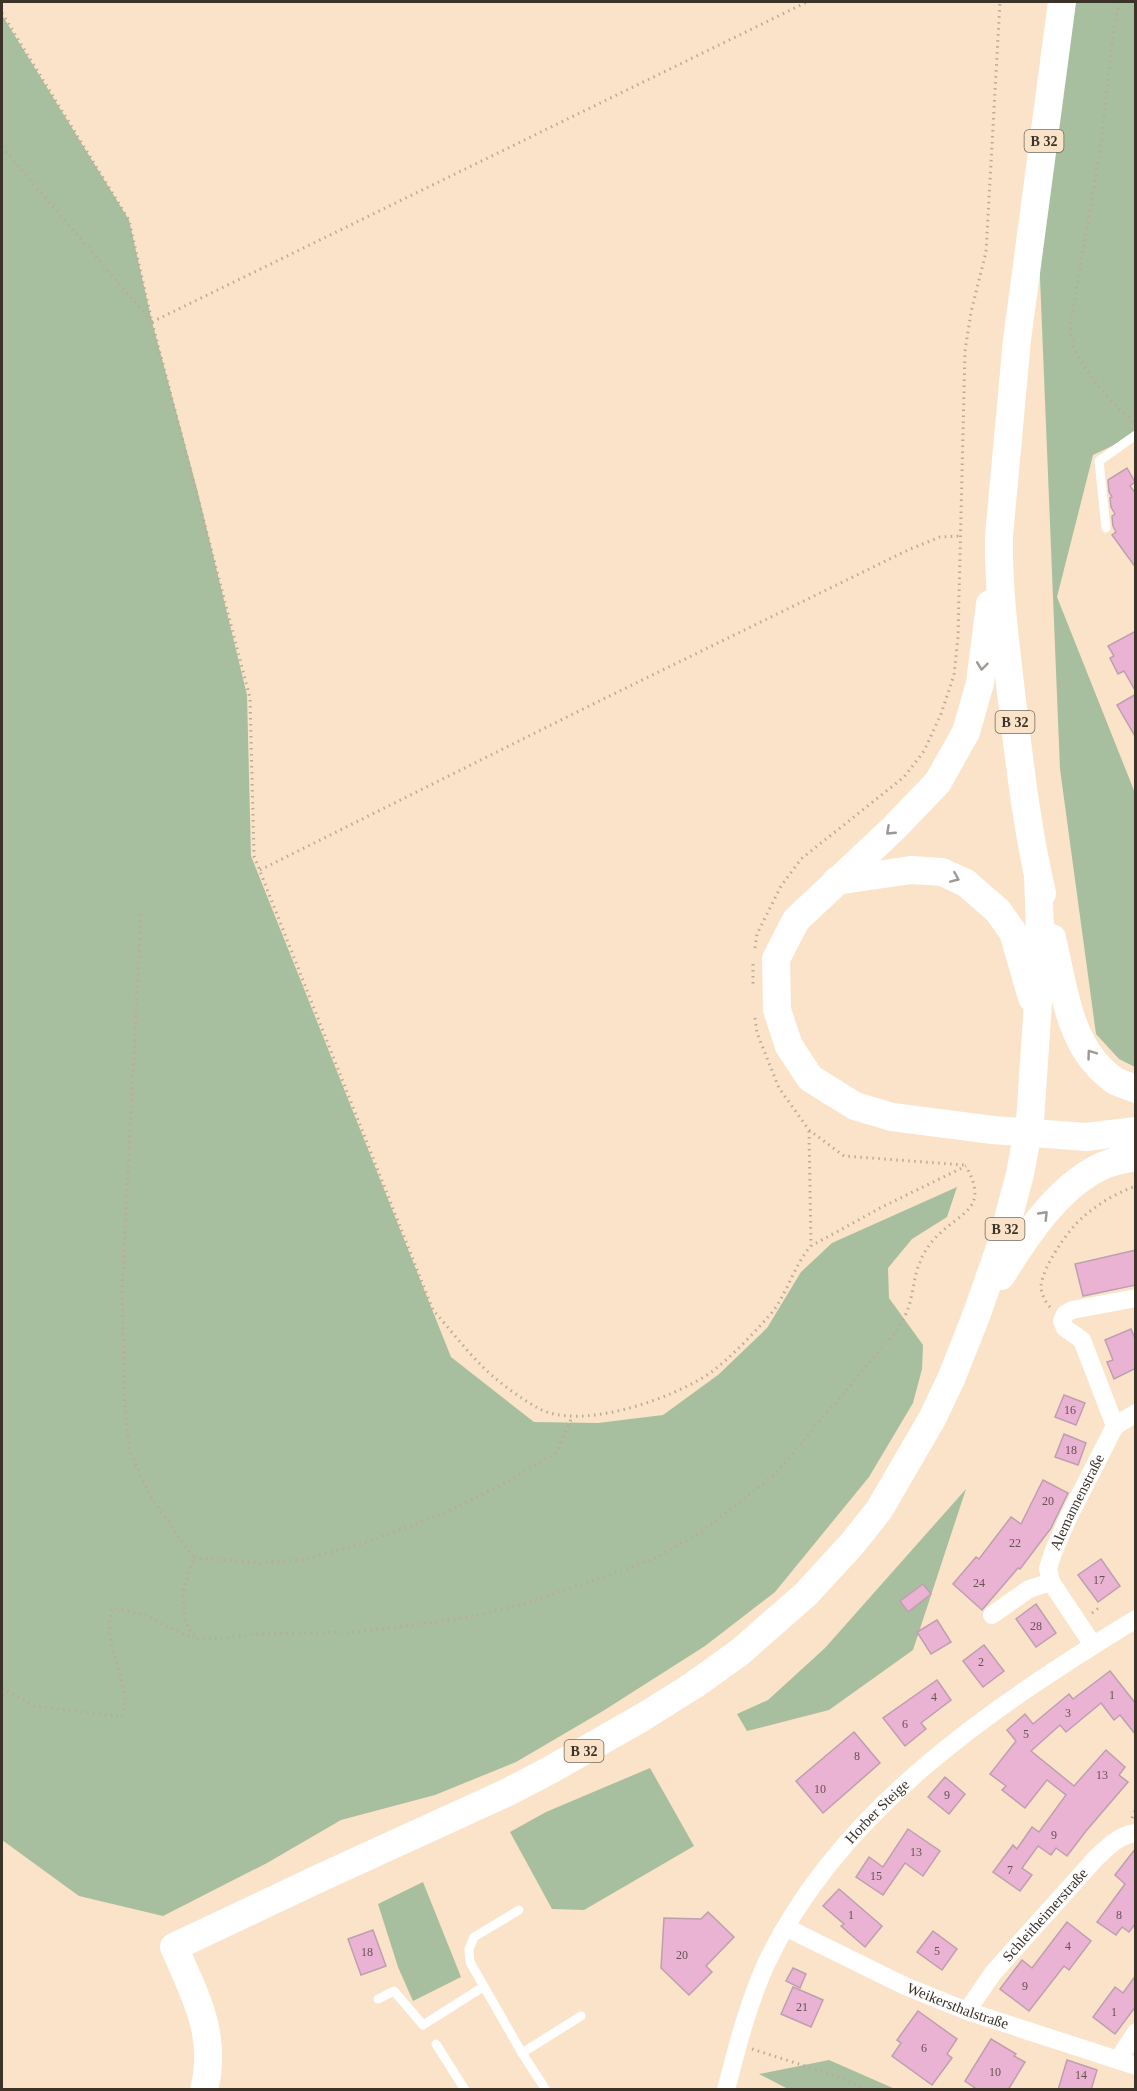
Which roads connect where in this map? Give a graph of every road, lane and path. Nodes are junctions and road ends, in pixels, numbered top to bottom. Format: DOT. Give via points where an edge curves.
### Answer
graph roads {
  1 [pos="807,2"];
  2 [pos="1000,2"];
  3 [pos="1062,2"];
  4 [pos="1119,2"];
  5 [pos="2,14"];
  6 [pos="2,147"];
  7 [pos="152,322"];
  8 [pos="1136,423"];
  9 [pos="1136,435"];
  10 [pos="1106,528"];
  11 [pos="998,567"];
  12 [pos="260,870"];
  13 [pos="1038,876"];
  14 [pos="836,880"];
  15 [pos="141,914"];
  16 [pos="1038,1018"];
  17 [pos="1136,1089"];
  18 [pos="809,1131"];
  19 [pos="1136,1131"];
  20 [pos="1136,1156"];
  21 [pos="1136,1186"];
  22 [pos="811,1246"];
  23 [pos="1136,1298"];
  24 [pos="1046,1303"];
  25 [pos="976,1316"];
  26 [pos="1136,1413"];
  27 [pos="570,1416"];
  28 [pos="1115,1426"];
  29 [pos="194,1558"];
  30 [pos="1051,1582"];
  31 [pos="992,1615"];
  32 [pos="1136,1619"];
  33 [pos="196,1639"];
  34 [pos="1093,1645"];
  35 [pos="2,1688"];
  36 [pos="1136,1833"];
  37 [pos="519,1910"];
  38 [pos="787,1928"];
  39 [pos="483,1987"];
  40 [pos="378,1999"];
  41 [pos="967,2011"];
  42 [pos="581,2016"];
  43 [pos="1136,2032"];
  44 [pos="436,2044"];
  45 [pos="739,2045"];
  46 [pos="522,2053"];
  47 [pos="1127,2063"];
  48 [pos="204,2090"];
  49 [pos="465,2090"];
  50 [pos="546,2090"];
  51 [pos="726,2090"];
  52 [pos="868,2090"];
  1 -- 7 [label="path"];
  2 -- 12 [label="path" via="986,252 965,351 960,536 940,537 908,550"];
  3 -- 11 [label="main road, B 32" via="1017,340"];
  4 -- 8 [label="path" via="1071,339 1099,385"];
  5 -- 7 [label="path" via="129,220"];
  6 -- 7 [label="path"];
  7 -- 12 [label="path" via="250,698 254,856"];
  9 -- 10 [label="lane" via="1099,461"];
  11 -- 13 [label="main road, B 32" via="1025,805"];
  11 -- 14 [label="main road, one-way" via="993,576 980,683 966,732 938,782"];
  12 -- 27 [label="path" via="433,1310 482,1367 537,1408"];
  13 -- 16 [label="main road, B 32"];
  17 -- 13 [label="main road, one-way" via="1114,1080 1076,1033"];
  14 -- 16 [label="main road, one-way" via="911,870 942,872 966,883 998,911 1013,932"];
  14 -- 19 [label="main road" via="796,920 776,959 777,1010 789,1046 810,1078 855,1106 892,1117 1086,1137"];
  15 -- 29 [label="path" via="122,1288 125,1410 130,1452 151,1497"];
  16 -- 25 [label="main road, B 32" via="1030,1121 1020,1174"];
  18 -- 22 [label="path"];
  25 -- 20 [label="main road, one-way" via="1034,1226 1065,1193 1101,1167"];
  21 -- 24 [label="path" via="1106,1200 1068,1233 1044,1273 1041,1287"];
  22 -- 27 [label="path" via="771,1314 712,1371 655,1401 599,1415"];
  22 -- 33 [label="path" via="966,1166 972,1176 972,1204 927,1248 899,1328 774,1475 700,1533 650,1561 599,1580 459,1619 357,1632"];
  23 -- 28 [label="street" via="1072,1310 1062,1321 1065,1328 1082,1340"];
  25 -- 48 [label="main road, B 32" via="932,1419 879,1510 806,1594 740,1652 643,1717 525,1784 174,1947 202,2012 209,2044"];
  26 -- 28 [label="street"];
  27 -- 29 [label="path" via="556,1453 444,1513 367,1542 306,1559 261,1563"];
  28 -- 30 [label="street, Alemannenstraße" via="1054,1550 1048,1568"];
  29 -- 33 [label="path" via="183,1591 185,1622"];
  30 -- 31 [label="street" via="1029,1589"];
  30 -- 34 [label="street"];
  32 -- 34 [label="street, Horber Steige"];
  33 -- 35 [label="path" via="147,1615 113,1608 109,1615 110,1635 126,1704 122,1716 34,1706"];
  34 -- 38 [label="street, Horber Steige" via="914,1776 827,1866"];
  36 -- 41 [label="street, Schleitheimerstraße" via="1112,1843 1096,1858 999,1965"];
  37 -- 39 [label="lane" via="474,1937 469,1949 470,1962"];
  38 -- 41 [label="street, Weikersthalstraße" via="905,1986"];
  38 -- 45 [label="street, Horber Steige" via="753,1995"];
  39 -- 40 [label="lane" via="423,2025 394,1991"];
  39 -- 46 [label="lane"];
  41 -- 47 [label="street, Weikersthalstraße"];
  42 -- 46 [label="lane"];
  43 -- 47 [label="street"];
  44 -- 49 [label="lane"];
  45 -- 51 [label="street, Horber Steige"];
  45 -- 52 [label="path"];
  46 -- 50 [label="lane"];
}
